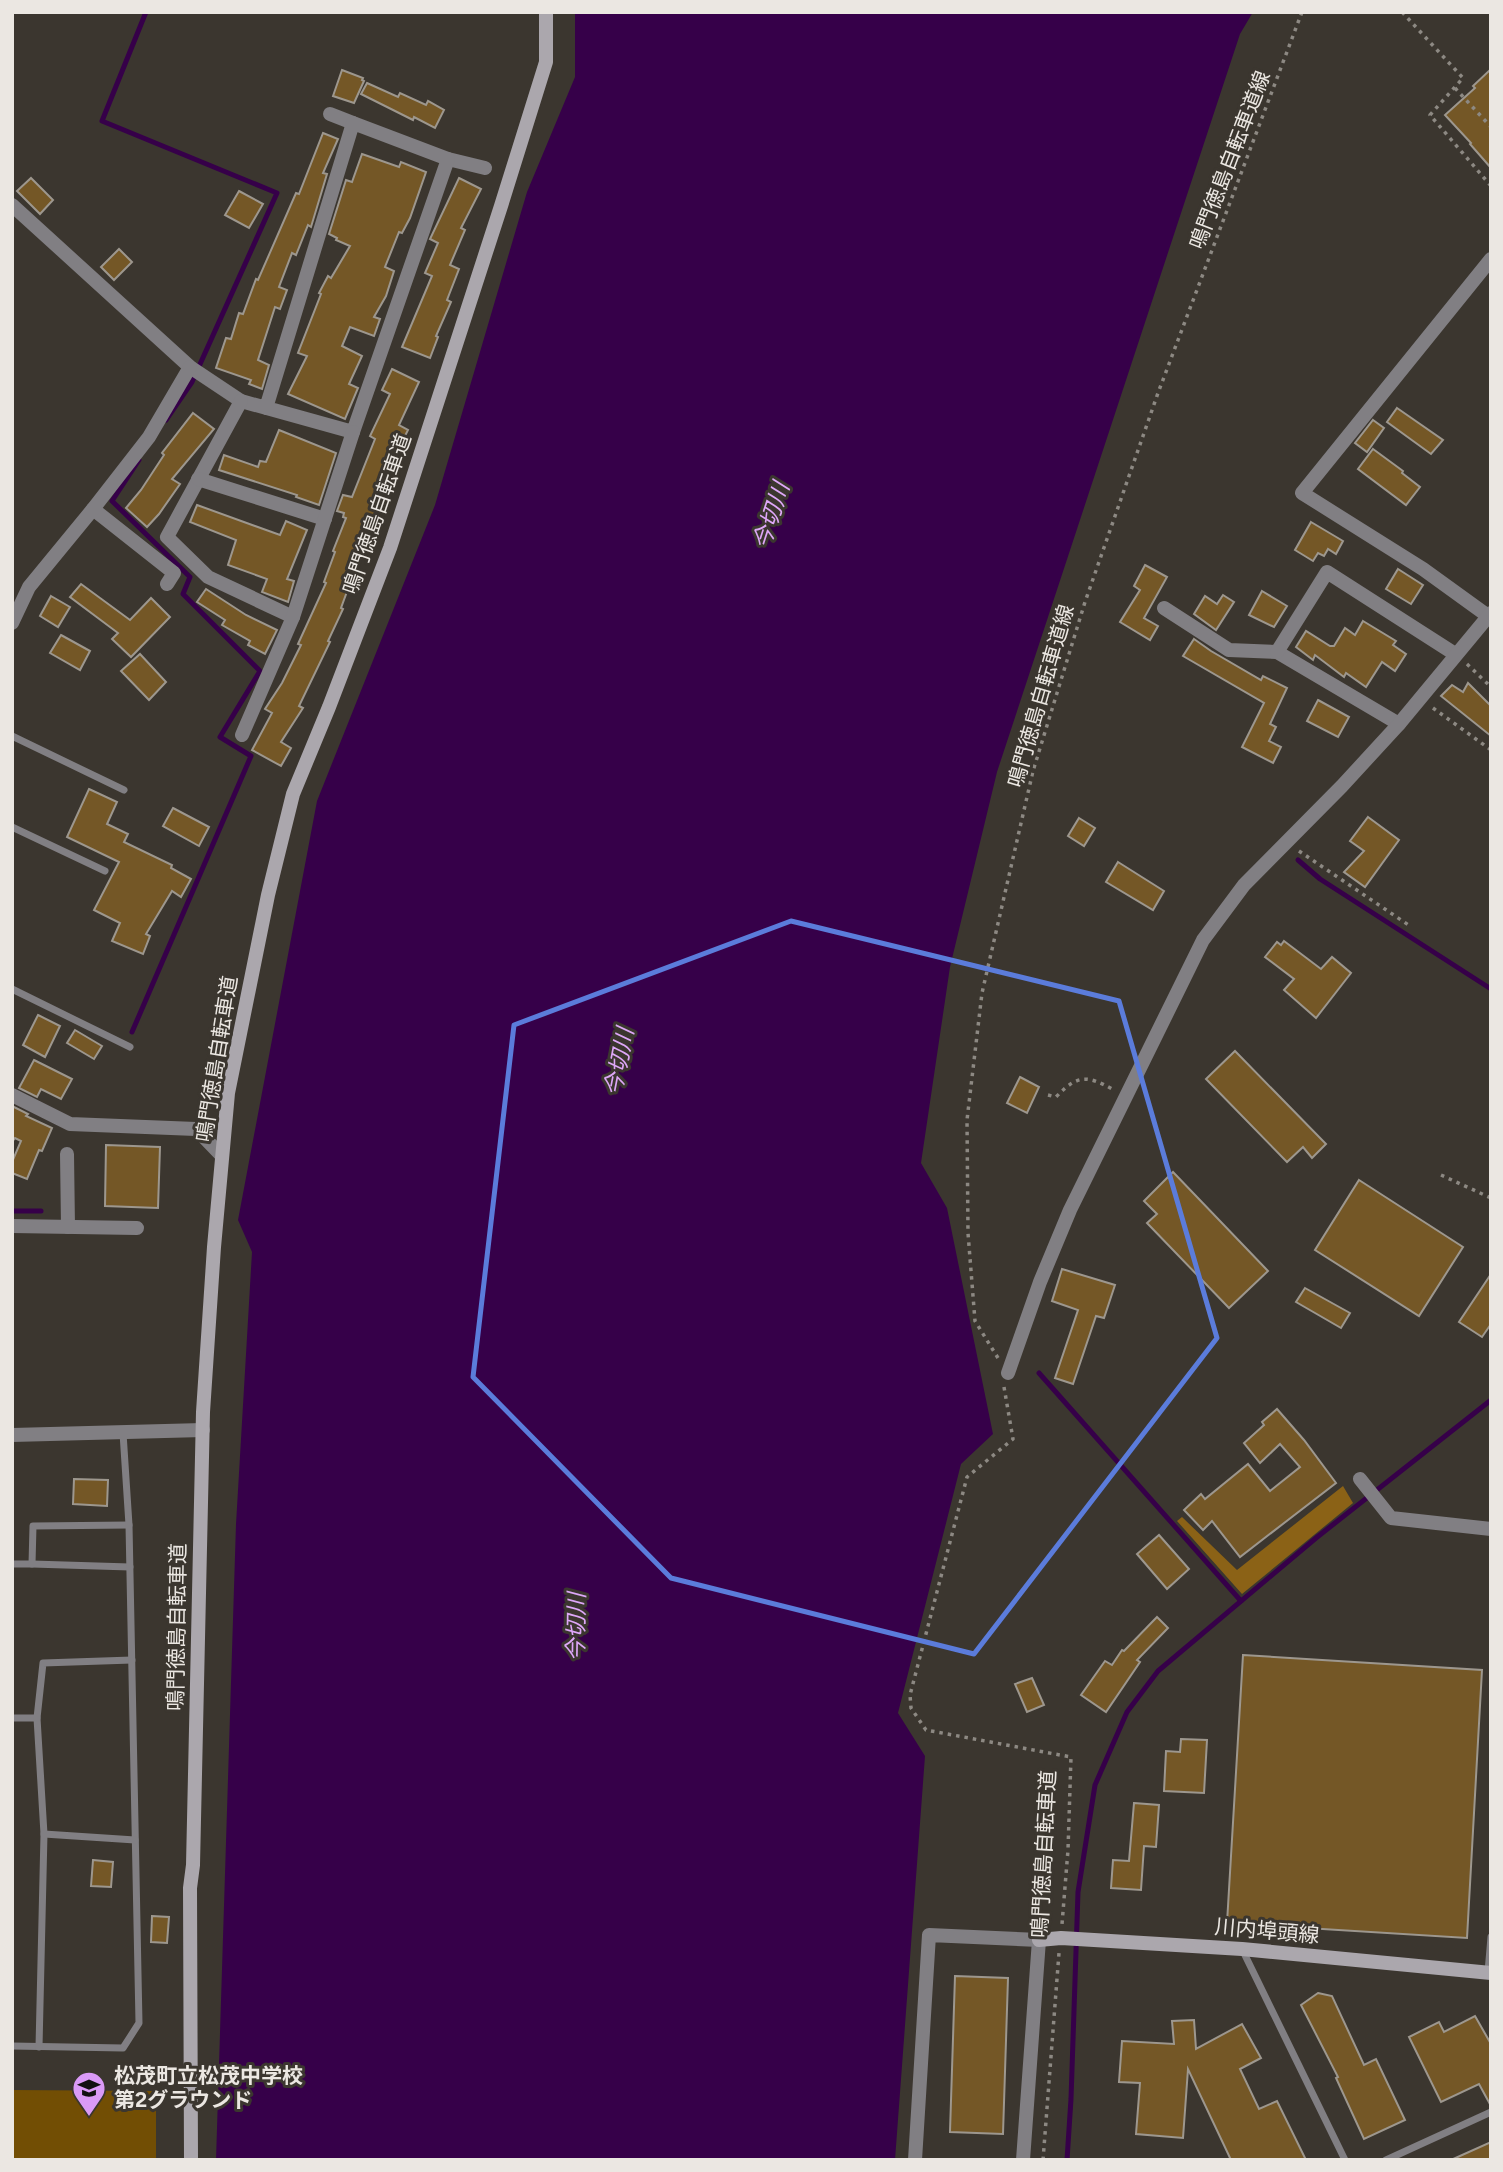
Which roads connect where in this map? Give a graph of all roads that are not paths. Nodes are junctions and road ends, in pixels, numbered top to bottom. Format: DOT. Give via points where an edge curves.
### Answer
graph roads {
  1 [pos="546,12"];
  2 [pos="330,114"];
  3 [pos="353,123"];
  4 [pos="448,159"];
  5 [pos="485,168"];
  6 [pos="12,205"];
  7 [pos="1491,259"];
  8 [pos="190,367"];
  9 [pos="241,401"];
  10 [pos="265,408"];
  11 [pos="353,432"];
  12 [pos="198,479"];
  13 [pos="93,509"];
  14 [pos="325,519"];
  15 [pos="167,584"];
  16 [pos="1164,608"];
  17 [pos="1490,615"];
  18 [pos="293,617"];
  19 [pos="12,623"];
  20 [pos="1277,652"];
  21 [pos="1455,654"];
  22 [pos="1399,724"];
  23 [pos="242,735"];
  24 [pos="12,736"];
  25 [pos="124,790"];
  26 [pos="12,827"];
  27 [pos="105,871"];
  28 [pos="12,989"];
  29 [pos="130,1048"];
  30 [pos="12,1095"];
  31 [pos="66,1154"];
  32 [pos="222,1156"];
  33 [pos="12,1226"];
  34 [pos="68,1227"];
  35 [pos="137,1228"];
  36 [pos="1007,1373"];
  37 [pos="203,1430"];
  38 [pos="124,1433"];
  39 [pos="12,1435"];
  40 [pos="1360,1479"];
  41 [pos="129,1525"];
  42 [pos="1491,1529"];
  43 [pos="12,1564"];
  44 [pos="32,1564"];
  45 [pos="130,1567"];
  46 [pos="132,1660"];
  47 [pos="12,1718"];
  48 [pos="37,1718"];
  49 [pos="44,1834"];
  50 [pos="135,1840"];
  51 [pos="1491,1937"];
  52 [pos="1039,1940"];
  53 [pos="1242,1949"];
  54 [pos="1489,1973"];
  55 [pos="12,2046"];
  56 [pos="39,2047"];
  57 [pos="1491,2112"];
  58 [pos="191,2160"];
  59 [pos="915,2160"];
  60 [pos="1023,2160"];
  61 [pos="1345,2160"];
  62 [pos="1386,2160"];
  1 -- 32 [label="main road, 鳴門徳島自転車道" via="546,62 501,206 390,548 293,794 231,1080"];
  2 -- 3 [label="street"];
  3 -- 4 [label="street"];
  3 -- 10 [label="street"];
  4 -- 5 [label="street"];
  4 -- 11 [label="street"];
  6 -- 8 [label="street"];
  7 -- 17 [label="street" via="1302,493"];
  8 -- 9 [label="street"];
  8 -- 13 [label="street" via="149,437"];
  9 -- 10 [label="street"];
  9 -- 12 [label="street"];
  10 -- 11 [label="street"];
  11 -- 14 [label="street"];
  12 -- 14 [label="street"];
  12 -- 18 [label="street" via="167,537 208,577"];
  13 -- 15 [label="street" via="174,573"];
  13 -- 19 [label="street" via="29,586"];
  14 -- 18 [label="street"];
  16 -- 20 [label="street" via="1229,650"];
  17 -- 21 [label="street"];
  18 -- 23 [label="street"];
  20 -- 21 [label="street" via="1327,572"];
  20 -- 22 [label="street"];
  21 -- 22 [label="street"];
  22 -- 36 [label="street" via="1244,885 1203,940 1070,1210"];
  24 -- 25 [label="lane"];
  26 -- 27 [label="lane"];
  28 -- 29 [label="lane"];
  30 -- 32 [label="street" via="70,1124 196,1129"];
  31 -- 34 [label="street"];
  32 -- 37 [label="main road, 鳴門徳島自転車道"];
  33 -- 34 [label="street"];
  34 -- 35 [label="street"];
  37 -- 38 [label="street"];
  37 -- 58 [label="main road, 鳴門徳島自転車道" via="190,1888"];
  38 -- 39 [label="street"];
  38 -- 41 [label="lane"];
  40 -- 42 [label="street" via="1391,1518"];
  41 -- 44 [label="lane" via="33,1526"];
  41 -- 45 [label="lane"];
  43 -- 44 [label="lane"];
  44 -- 45 [label="lane"];
  45 -- 46 [label="lane"];
  46 -- 48 [label="lane" via="43,1662"];
  46 -- 50 [label="lane"];
  47 -- 48 [label="lane"];
  48 -- 49 [label="lane"];
  49 -- 50 [label="lane"];
  49 -- 56 [label="lane"];
  50 -- 56 [label="lane" via="139,2023 123,2048"];
  51 -- 54 [label="lane"];
  52 -- 53 [label="main road, 川内埠頭線"];
  52 -- 59 [label="street" via="929,1935"];
  52 -- 60 [label="street"];
  53 -- 54 [label="main road, 川内埠頭線"];
  53 -- 61 [label="lane"];
  55 -- 56 [label="lane"];
  57 -- 62 [label="lane"];
}
